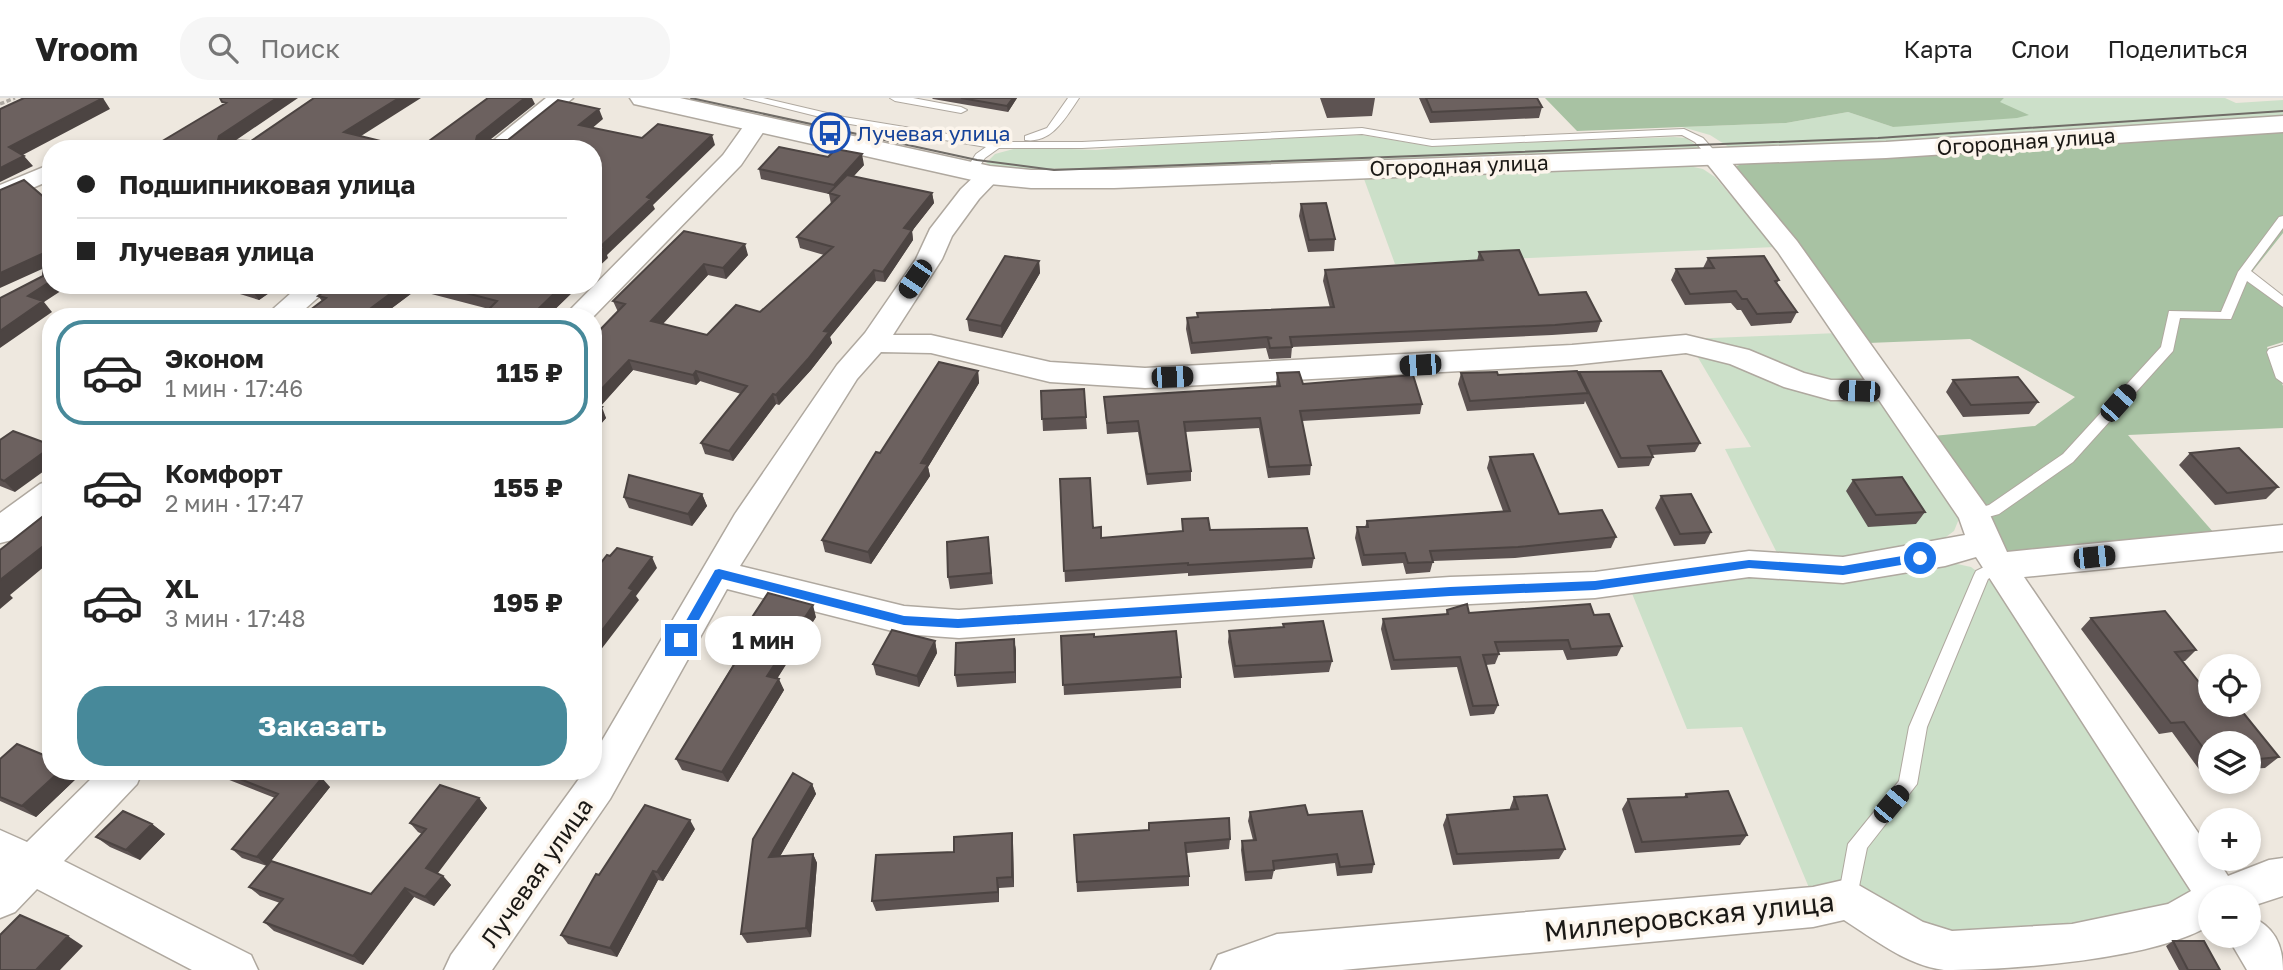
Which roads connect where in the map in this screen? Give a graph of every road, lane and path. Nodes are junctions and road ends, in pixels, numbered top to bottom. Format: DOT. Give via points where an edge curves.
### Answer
graph roads {
  1 [pos="15,98"];
  2 [pos="561,98"];
  3 [pos="643,98"];
  4 [pos="895,98"];
  5 [pos="1074,98"];
  6 [pos="0,104"];
  7 [pos="961,110"];
  8 [pos="753,111"];
  9 [pos="2283,124"];
  10 [pos="507,140"];
  11 [pos="1017,145"];
  12 [pos="1713,156"];
  13 [pos="986,164"];
  14 [pos="42,175"];
  15 [pos="0,194"];
  16 [pos="2283,220"];
  17 [pos="2244,271"];
  18 [pos="602,291"];
  19 [pos="307,294"];
  20 [pos="599,294"];
  21 [pos="2283,303"];
  22 [pos="289,308"];
  23 [pos="585,308"];
  24 [pos="875,340"];
  25 [pos="2283,350"];
  26 [pos="2283,378"];
  27 [pos="1886,390"];
  28 [pos="42,499"];
  29 [pos="0,531"];
  30 [pos="2283,538"];
  31 [pos="1985,541"];
  32 [pos="719,574"];
  33 [pos="602,777"];
  34 [pos="113,780"];
  35 [pos="600,780"];
  36 [pos="16,857"];
  37 [pos="2283,877"];
  38 [pos="2211,885"];
  39 [pos="2254,885"];
  40 [pos="0,898"];
  41 [pos="1848,900"];
  42 [pos="2198,909"];
  43 [pos="2257,948"];
  44 [pos="236,970"];
  45 [pos="466,970"];
  46 [pos="1233,970"];
  47 [pos="2273,970"];
  1 -- 6 [label="path"];
  2 -- 10 [label="street"];
  3 -- 8 [label="street, Огородная улица"];
  4 -- 7 [label="lane"];
  5 -- 11 [label="lane" via="1051,130"];
  8 -- 13 [label="street, Огородная улица"];
  8 -- 18 [label="street" via="733,160"];
  9 -- 12 [label="street, Огородная улица" via="1885,150"];
  11 -- 12 [label="lane" via="1362,131 1432,143 1684,132"];
  11 -- 13 [label="lane"];
  12 -- 13 [label="street, Огородная улица" via="1114,179 1031,179"];
  12 -- 27 [label="street" via="1788,247"];
  13 -- 24 [label="street, Лучевая улица"];
  14 -- 15 [label="street"];
  16 -- 17 [label="lane"];
  17 -- 21 [label="lane"];
  17 -- 31 [label="lane" via="2226,316 2174,314 2168,348 2068,458 1994,510"];
  19 -- 22 [label="street"];
  20 -- 23 [label="street"];
  24 -- 27 [label="street" via="931,344 1049,372 1145,378 1532,358 1686,345 1739,357 1831,390"];
  24 -- 32 [label="street, Лучевая улица" via="847,372 747,523"];
  25 -- 26 [label="lane" via="2274,352"];
  27 -- 31 [label="street"];
  28 -- 29 [label="street"];
  30 -- 31 [label="street"];
  31 -- 32 [label="street" via="1945,553 1843,570 1749,564 1595,585 958,624 904,621"];
  31 -- 38 [label="street"];
  31 -- 41 [label="lane" via="1982,575 1918,727 1908,784 1858,844"];
  32 -- 33 [label="street, Лучевая улица"];
  34 -- 36 [label="street"];
  35 -- 45 [label="street, Лучевая улица"];
  36 -- 40 [label="street"];
  36 -- 44 [label="street"];
  37 -- 39 [label="street"];
  41 -- 42 [label="street, Миллеровская улица" via="1913,940 1952,952 2072,945 2176,923"];
  41 -- 46 [label="street, Миллеровская улица" via="1813,907 1277,955"];
  43 -- 47 [label="street"];
}
